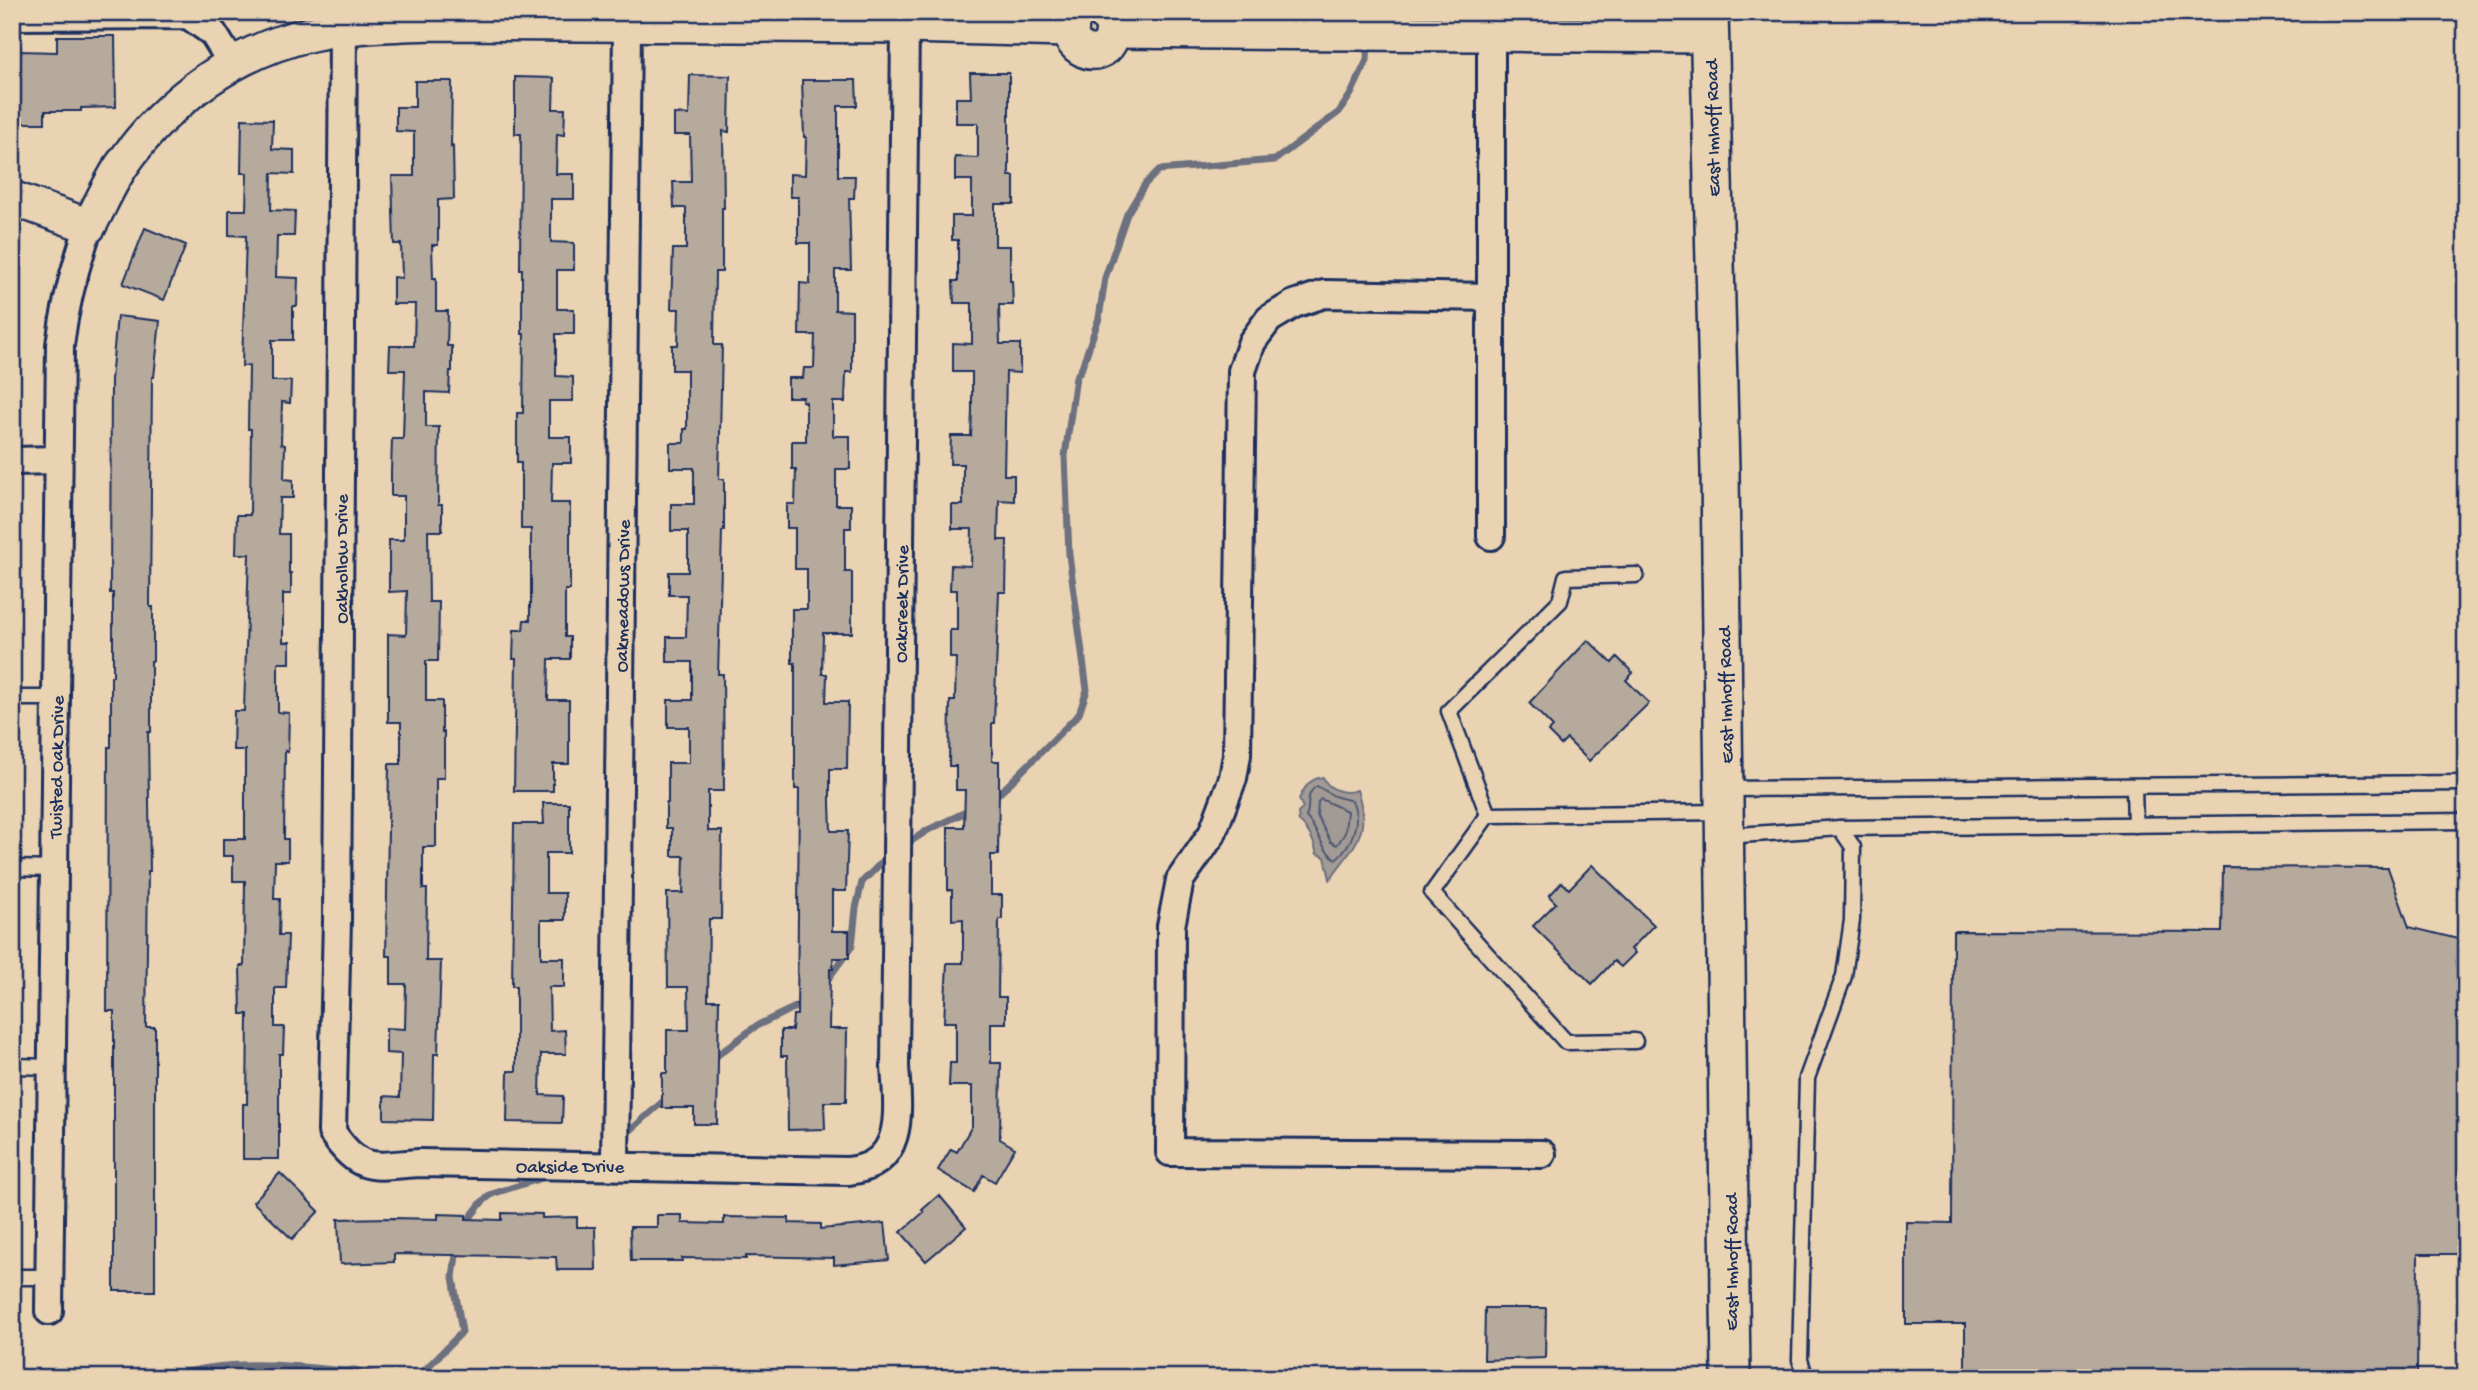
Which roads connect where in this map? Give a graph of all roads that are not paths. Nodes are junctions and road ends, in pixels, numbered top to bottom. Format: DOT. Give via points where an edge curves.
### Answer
graph roads {
  1 [pos="12,16"];
  2 [pos="535,18"];
  3 [pos="813,19"];
  4 [pos="1075,21"];
  5 [pos="1108,22"];
  6 [pos="1709,24"];
  7 [pos="626,26"];
  8 [pos="905,26"];
  9 [pos="343,29"];
  10 [pos="1491,36"];
  11 [pos="233,65"];
  12 [pos="12,198"];
  13 [pos="89,226"];
  14 [pos="1491,297"];
  15 [pos="58,460"];
  16 [pos="12,461"];
  17 [pos="1491,536"];
  18 [pos="1636,575"];
  19 [pos="12,698"];
  20 [pos="55,698"];
  21 [pos="2466,783"];
  22 [pos="2134,788"];
  23 [pos="1725,812"];
  24 [pos="1488,815"];
  25 [pos="2466,821"];
  26 [pos="2134,825"];
  27 [pos="1840,828"];
  28 [pos="12,869"];
  29 [pos="54,869"];
  30 [pos="1635,1041"];
  31 [pos="12,1066"];
  32 [pos="51,1067"];
  33 [pos="334,1089"];
  34 [pos="1542,1154"];
  35 [pos="612,1163"];
  36 [pos="865,1169"];
  37 [pos="12,1277"];
  38 [pos="49,1277"];
  39 [pos="49,1311"];
  40 [pos="1731,1378"];
  41 [pos="1805,1378"];
  1 -- 11 [label="street" via="188,15 213,33"];
  2 -- 7 [label="street"];
  2 -- 9 [label="street"];
  3 -- 7 [label="street"];
  3 -- 8 [label="street"];
  4 -- 5 [label="street" via="1076,45 1090,52 1106,47 1111,40"];
  4 -- 8 [label="street"];
  5 -- 10 [label="street"];
  6 -- 10 [label="street"];
  6 -- 23 [label="main road, East Imhoff Road"];
  7 -- 35 [label="street, Oakmeadows Drive" via="616,1124"];
  8 -- 36 [label="street, Oakcreek Drive" via="896,1125 886,1152"];
  9 -- 11 [label="street" via="314,33"];
  9 -- 33 [label="street, Oakhollow Drive"];
  10 -- 14 [label="street"];
  11 -- 13 [label="street" via="187,93 168,111 122,165"];
  12 -- 13 [label="street"];
  13 -- 15 [label="street, Twisted Oak Drive" via="63,317"];
  14 -- 17 [label="street"];
  14 -- 34 [label="street" via="1324,294 1269,319 1252,342 1242,371 1237,755 1212,834 1180,880 1171,926 1170,1152"];
  15 -- 16 [label="street"];
  15 -- 20 [label="street, Twisted Oak Drive"];
  18 -- 24 [label="lane" via="1566,577 1559,601 1449,711"];
  19 -- 20 [label="lane"];
  20 -- 29 [label="street, Twisted Oak Drive"];
  21 -- 22 [label="lane"];
  22 -- 23 [label="lane"];
  22 -- 26 [label="lane"];
  23 -- 24 [label="lane"];
  23 -- 27 [label="lane"];
  23 -- 40 [label="main road, East Imhoff Road"];
  24 -- 30 [label="lane" via="1432,893 1566,1042"];
  25 -- 26 [label="lane"];
  26 -- 27 [label="lane"];
  27 -- 41 [label="lane" via="1853,847 1852,920 1844,976 1808,1078 1800,1360"];
  28 -- 29 [label="lane"];
  29 -- 32 [label="street, Twisted Oak Drive"];
  31 -- 32 [label="lane"];
  32 -- 38 [label="street, Twisted Oak Drive"];
  33 -- 35 [label="street, Oakside Drive" via="332,1132 363,1164"];
  35 -- 36 [label="street, Oakside Drive"];
  37 -- 38 [label="lane"];
  38 -- 39 [label="street, Twisted Oak Drive"];
}
